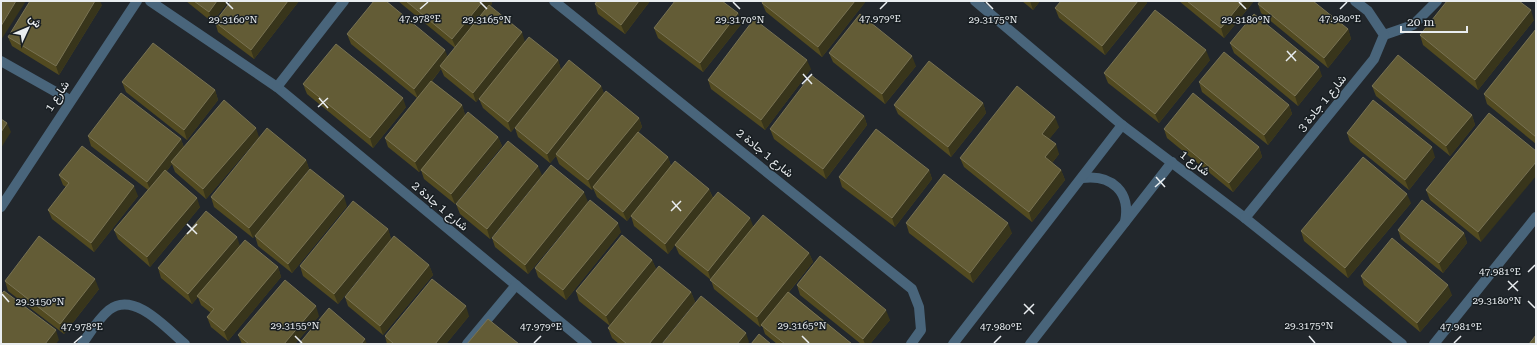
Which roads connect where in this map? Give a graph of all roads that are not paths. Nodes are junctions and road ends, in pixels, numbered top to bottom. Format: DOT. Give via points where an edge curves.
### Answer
graph roads {
  1 [pos="137,1"];
  2 [pos="150,1"];
  3 [pos="344,1"];
  4 [pos="554,1"];
  5 [pos="975,1"];
  6 [pos="1355,1"];
  7 [pos="1437,1"];
  8 [pos="1384,36"];
  9 [pos="1,62"];
  10 [pos="278,87"];
  11 [pos="70,100"];
  12 [pos="1122,125"];
  13 [pos="1172,162"];
  14 [pos="1082,178"];
  15 [pos="1,207"];
  16 [pos="1536,217"];
  17 [pos="1245,218"];
  18 [pos="1125,222"];
  19 [pos="516,285"];
  20 [pos="82,344"];
  21 [pos="185,344"];
  22 [pos="467,344"];
  23 [pos="587,344"];
  24 [pos="911,344"];
  25 [pos="953,344"];
  26 [pos="1030,344"];
  27 [pos="1402,344"];
  28 [pos="1434,344"];
  1 -- 11 [label="street, شارع 1"];
  2 -- 10 [label="street, شارع 1 جادة 2"];
  3 -- 10 [label="street"];
  4 -- 24 [label="street, شارع 1 جادة 2" via="912,289 919,307 921,330"];
  5 -- 12 [label="street, شارع 1"];
  6 -- 8 [label="street" via="1368,12"];
  7 -- 8 [label="street" via="1413,25"];
  8 -- 17 [label="street, شارع 1 جادة 3" via="1374,59"];
  9 -- 11 [label="street"];
  10 -- 19 [label="street, شارع 1 جادة 2"];
  11 -- 15 [label="street, شارع 1"];
  12 -- 13 [label="street, شارع 1"];
  12 -- 14 [label="street"];
  13 -- 17 [label="street, شارع 1"];
  13 -- 18 [label="street"];
  14 -- 18 [label="street" via="1103,178 1120,191 1127,211"];
  14 -- 25 [label="street"];
  16 -- 28 [label="street"];
  17 -- 27 [label="street, شارع 1"];
  18 -- 26 [label="street"];
  19 -- 22 [label="street"];
  19 -- 23 [label="street, شارع 1 جادة 2"];
  20 -- 21 [label="street" via="110,309 130,304 140,307"];
}
